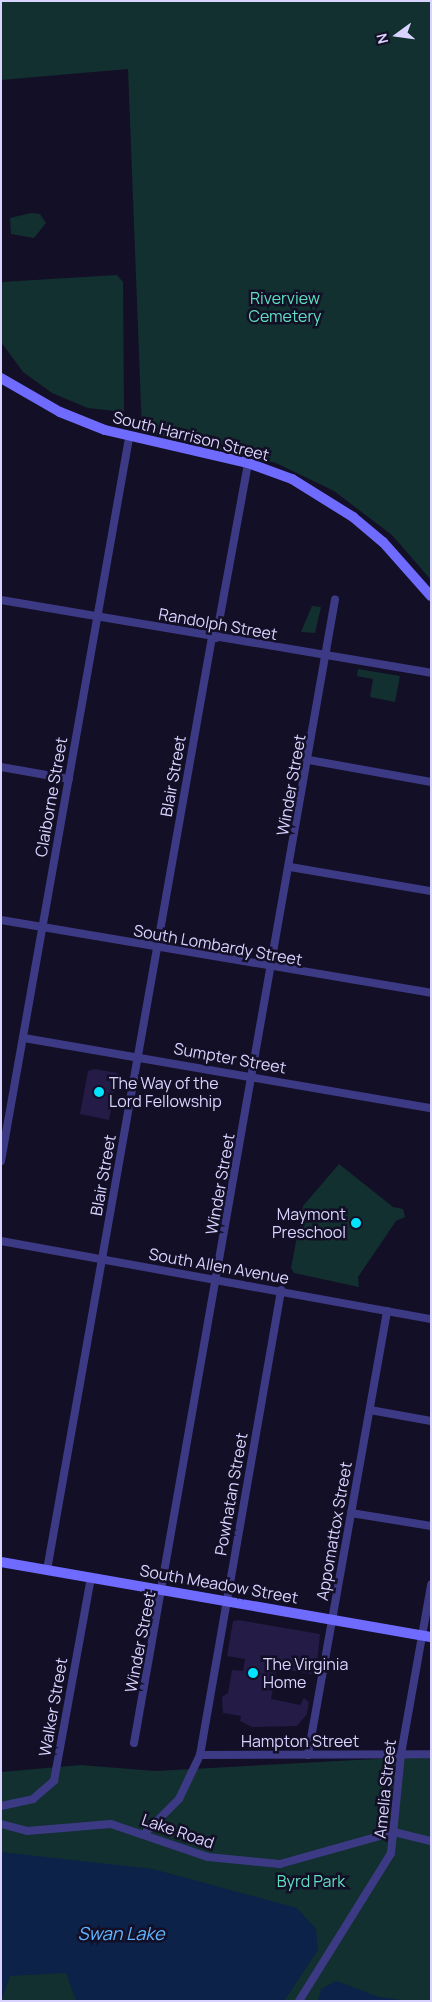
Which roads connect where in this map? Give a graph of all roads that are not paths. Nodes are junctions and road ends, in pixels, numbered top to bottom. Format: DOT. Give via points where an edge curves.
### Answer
graph roads {
  1 [pos="1,378"];
  2 [pos="129,438"];
  3 [pos="248,463"];
  4 [pos="431,596"];
  5 [pos="1,600"];
  6 [pos="335,600"];
  7 [pos="96,616"];
  8 [pos="214,638"];
  9 [pos="327,656"];
  10 [pos="431,673"];
  11 [pos="309,760"];
  12 [pos="1,767"];
  13 [pos="69,779"];
  14 [pos="431,782"];
  15 [pos="290,867"];
  16 [pos="431,891"];
  17 [pos="1,920"];
  18 [pos="42,927"];
  19 [pos="157,948"];
  20 [pos="272,968"];
  21 [pos="431,993"];
  22 [pos="24,1038"];
  23 [pos="138,1056"];
  24 [pos="253,1076"];
  25 [pos="431,1108"];
  26 [pos="1,1161"];
  27 [pos="1,1241"];
  28 [pos="102,1258"];
  29 [pos="218,1279"];
  30 [pos="281,1290"];
  31 [pos="387,1311"];
  32 [pos="431,1319"];
  33 [pos="370,1410"];
  34 [pos="431,1421"];
  35 [pos="351,1513"];
  36 [pos="431,1526"];
  37 [pos="1,1562"];
  38 [pos="47,1570"];
  39 [pos="91,1578"];
  40 [pos="431,1585"];
  41 [pos="164,1590"];
  42 [pos="226,1601"];
  43 [pos="333,1619"];
  44 [pos="426,1636"];
  45 [pos="134,1743"];
  46 [pos="401,1754"];
  47 [pos="431,1754"];
  48 [pos="200,1755"];
  49 [pos="308,1755"];
  50 [pos="1,1806"];
  51 [pos="1,1824"];
  52 [pos="394,1832"];
  53 [pos="145,1833"];
  54 [pos="431,1841"];
  55 [pos="299,2001"];
  1 -- 2 [label="street, South Harrison Street" via="60,412"];
  2 -- 3 [label="street, South Harrison Street"];
  2 -- 7 [label="street, Claiborne Street"];
  3 -- 4 [label="street, South Harrison Street" via="292,480 353,516 383,542"];
  3 -- 8 [label="street, Blair Street"];
  5 -- 7 [label="street, Randolph Street"];
  6 -- 9 [label="street, Winder Street"];
  7 -- 8 [label="street, Randolph Street"];
  7 -- 13 [label="street, Claiborne Street"];
  8 -- 9 [label="street, Randolph Street"];
  8 -- 19 [label="street, Blair Street"];
  9 -- 10 [label="street, Randolph Street"];
  9 -- 11 [label="street, Winder Street"];
  11 -- 14 [label="street"];
  11 -- 15 [label="street, Winder Street"];
  12 -- 13 [label="street"];
  13 -- 18 [label="street, Claiborne Street"];
  15 -- 16 [label="street"];
  15 -- 20 [label="street, Winder Street"];
  17 -- 18 [label="street, South Lombardy Street"];
  18 -- 19 [label="street, South Lombardy Street"];
  18 -- 22 [label="street, Claiborne Street"];
  19 -- 20 [label="street, South Lombardy Street"];
  19 -- 23 [label="street, Blair Street"];
  20 -- 21 [label="street, South Lombardy Street"];
  20 -- 24 [label="street, Winder Street"];
  22 -- 23 [label="street, Sumpter Street"];
  22 -- 26 [label="street, Claiborne Street"];
  23 -- 24 [label="street, Sumpter Street"];
  23 -- 28 [label="street, Blair Street"];
  24 -- 25 [label="street, Sumpter Street"];
  24 -- 29 [label="street, Winder Street"];
  27 -- 28 [label="street, South Allen Avenue"];
  28 -- 29 [label="street, South Allen Avenue"];
  28 -- 38 [label="street, Blair Street"];
  29 -- 30 [label="street, South Allen Avenue"];
  29 -- 41 [label="street, Winder Street"];
  30 -- 31 [label="street, South Allen Avenue"];
  30 -- 42 [label="street, Powhatan Street"];
  31 -- 32 [label="street, South Allen Avenue"];
  31 -- 33 [label="street, Appomattox Street"];
  33 -- 34 [label="street"];
  33 -- 35 [label="street, Appomattox Street"];
  35 -- 36 [label="street"];
  35 -- 43 [label="street, Appomattox Street"];
  37 -- 38 [label="street, South Meadow Street"];
  38 -- 39 [label="street, South Meadow Street"];
  39 -- 41 [label="street, South Meadow Street"];
  39 -- 50 [label="street, Walker Street" via="54,1781 33,1799"];
  40 -- 44 [label="street, Amelia Street"];
  41 -- 42 [label="street, South Meadow Street"];
  41 -- 45 [label="street, Winder Street"];
  42 -- 43 [label="street, South Meadow Street"];
  42 -- 48 [label="street, Powhatan Street"];
  43 -- 44 [label="street, South Meadow Street"];
  43 -- 49 [label="street, Appomattox Street"];
  44 -- 46 [label="street, Amelia Street"];
  46 -- 47 [label="street, Hampton Street"];
  46 -- 49 [label="street, Hampton Street"];
  46 -- 52 [label="street, Amelia Street"];
  48 -- 49 [label="street, Hampton Street"];
  48 -- 53 [label="street, Powhatan Street" via="179,1799"];
  51 -- 53 [label="street, Lake Road" via="27,1831 112,1824"];
  52 -- 53 [label="street, Lake Road" via="280,1864 208,1857"];
  52 -- 54 [label="street, Lake Road"];
  52 -- 55 [label="street, Amelia Street" via="391,1852"];
}
